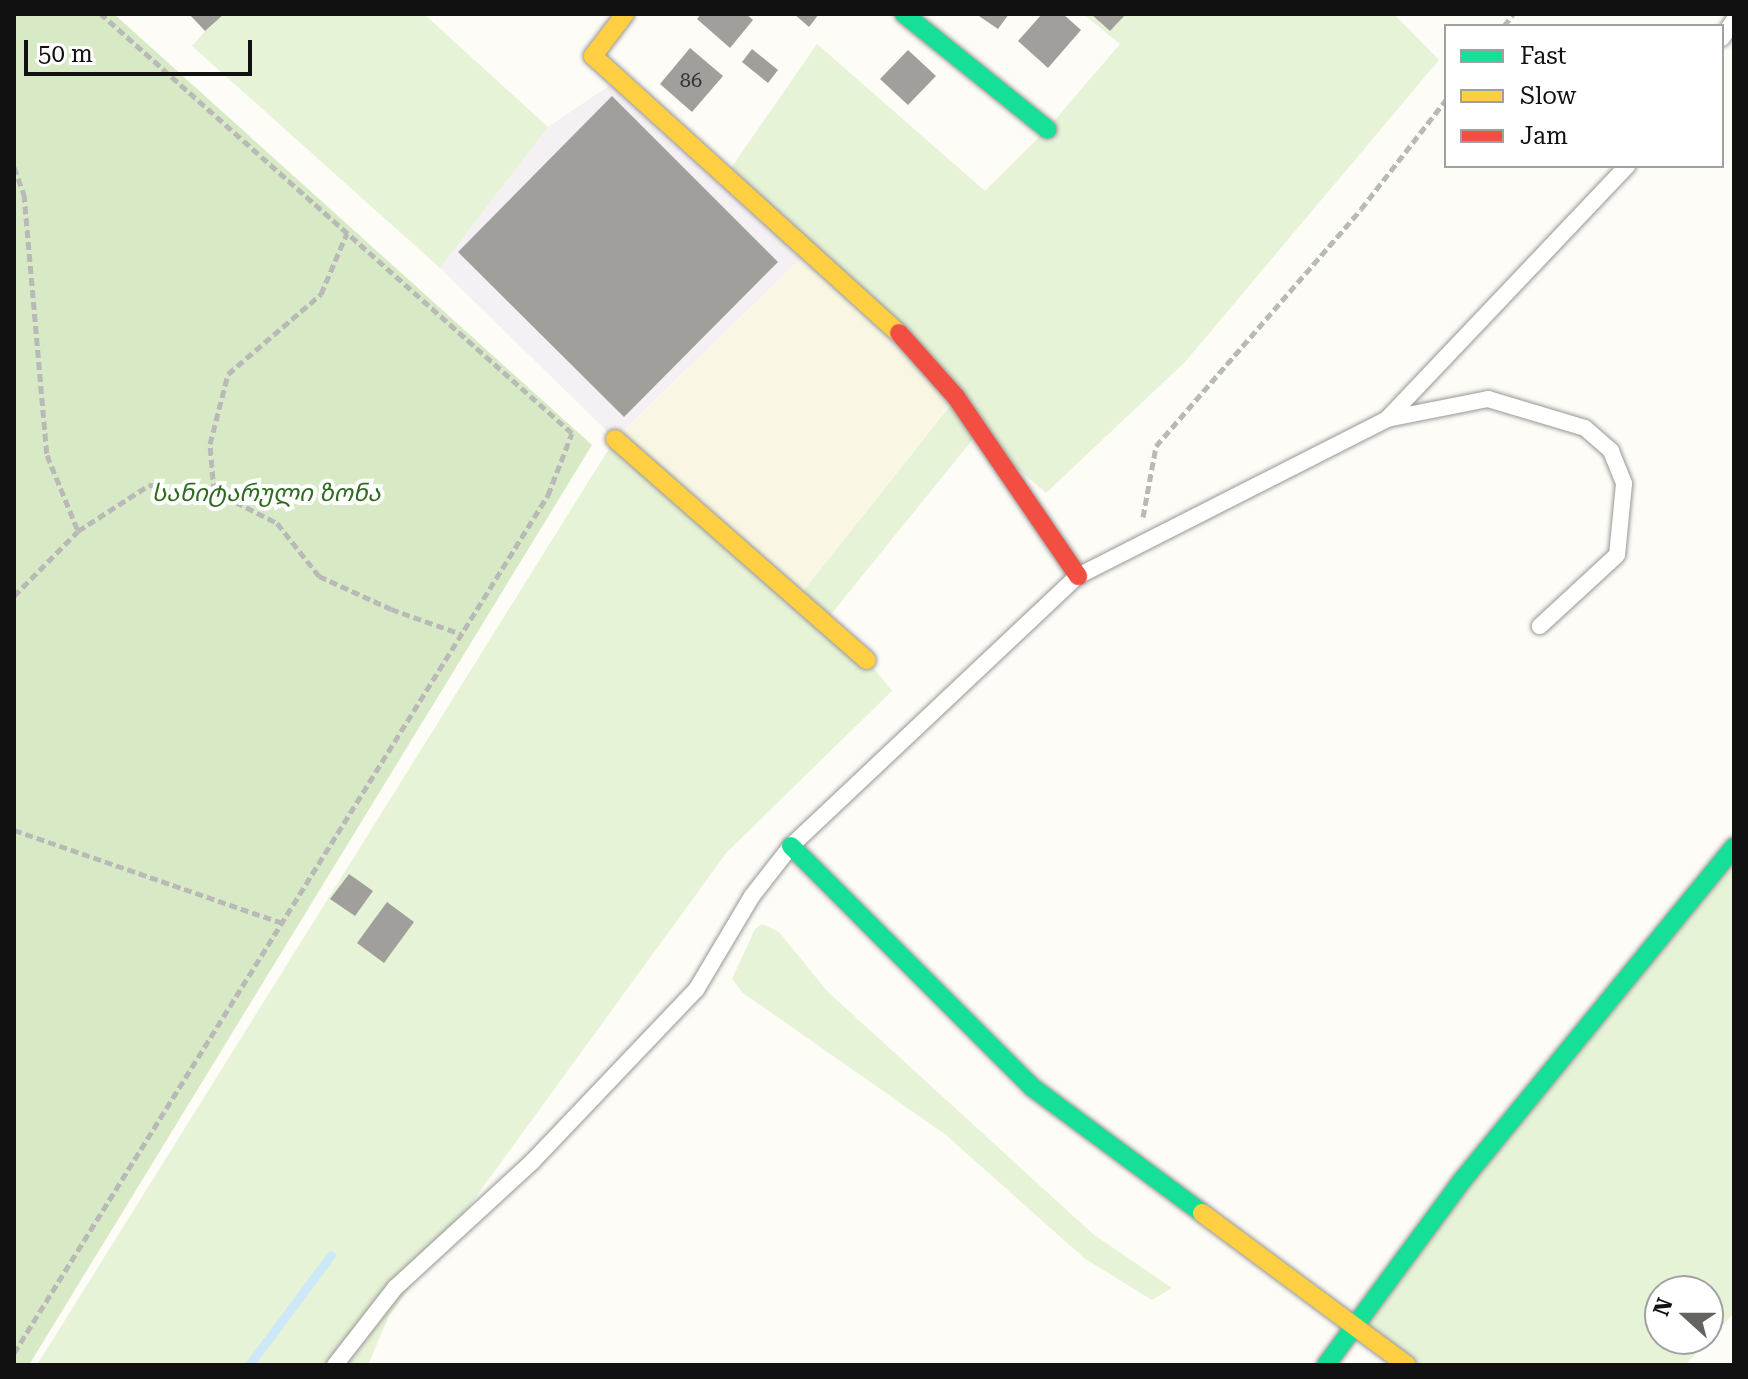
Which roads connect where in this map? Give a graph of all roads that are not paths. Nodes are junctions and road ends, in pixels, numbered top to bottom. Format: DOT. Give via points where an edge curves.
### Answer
graph roads {
  1 [pos="625,14"];
  2 [pos="904,14"];
  3 [pos="1734,20"];
  4 [pos="1726,34"];
  5 [pos="1047,129"];
  6 [pos="1625,168"];
  7 [pos="1387,419"];
  8 [pos="615,439"];
  9 [pos="1078,576"];
  10 [pos="1540,626"];
  11 [pos="867,660"];
  12 [pos="791,846"];
  13 [pos="1734,847"];
  14 [pos="1355,1326"];
  15 [pos="335,1365"];
  16 [pos="1326,1365"];
  17 [pos="1407,1365"];
  1 -- 9 [label="street" via="593,56 913,345 956,397"];
  2 -- 5 [label="street"];
  3 -- 4 [label="lane"];
  6 -- 7 [label="lane"];
  7 -- 9 [label="lane"];
  7 -- 10 [label="lane" via="1488,399 1585,428 1611,451 1624,484 1617,555"];
  8 -- 11 [label="street"];
  9 -- 12 [label="lane"];
  12 -- 14 [label="street" via="1032,1087"];
  12 -- 15 [label="lane" via="752,896 696,990 532,1162 395,1288"];
  13 -- 14 [label="street" via="1460,1183"];
  14 -- 16 [label="street"];
  14 -- 17 [label="street"];
}
